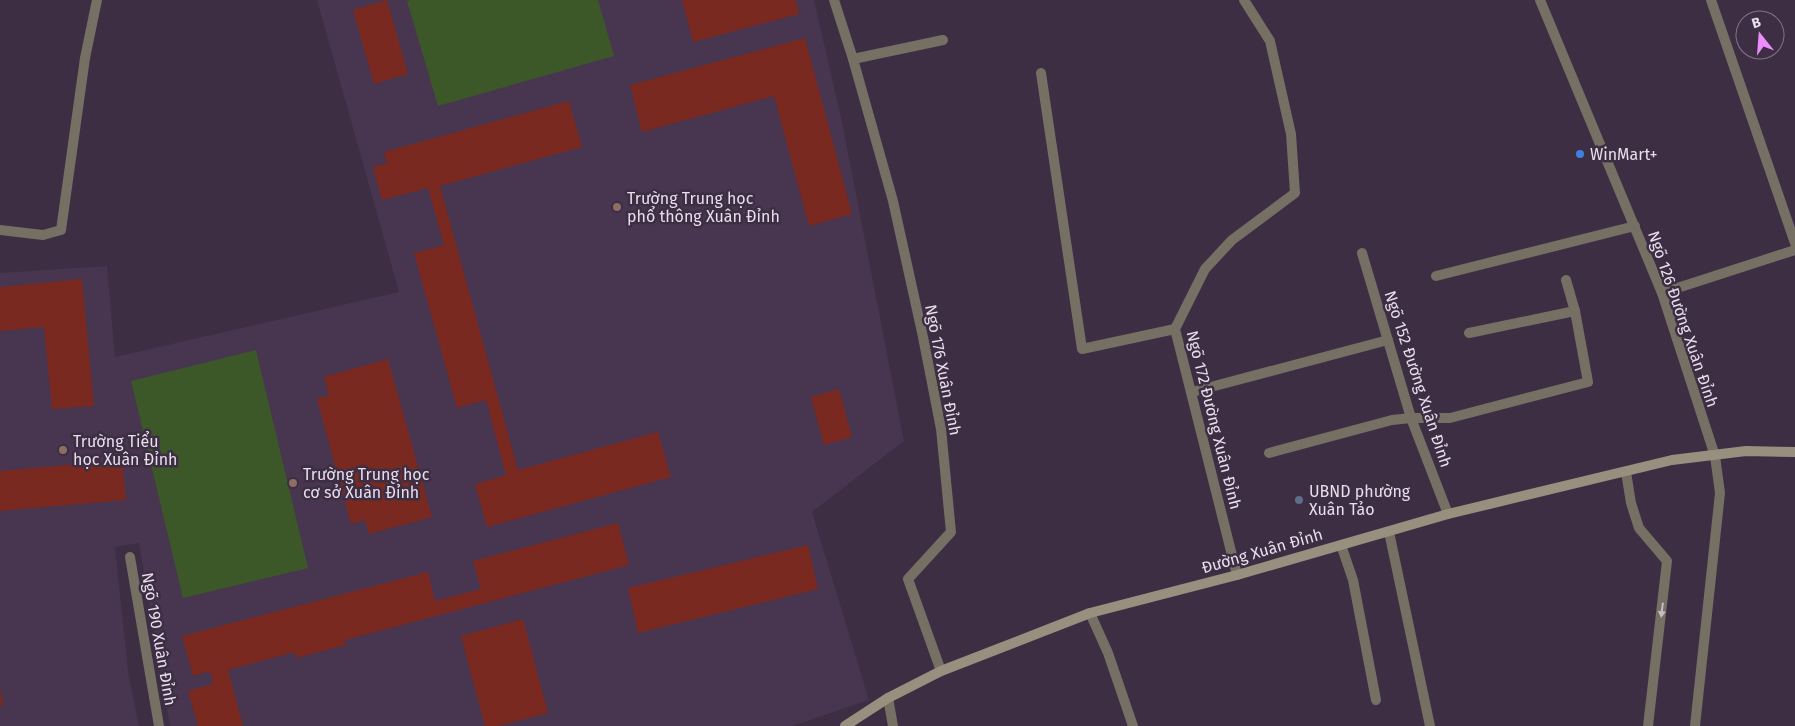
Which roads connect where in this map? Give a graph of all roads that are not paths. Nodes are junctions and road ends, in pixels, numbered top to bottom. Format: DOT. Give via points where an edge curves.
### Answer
graph roads {
  1 [pos="97,0"];
  2 [pos="834,0"];
  3 [pos="1244,0"];
  4 [pos="1540,0"];
  5 [pos="1711,0"];
  6 [pos="943,40"];
  7 [pos="853,59"];
  8 [pos="1041,73"];
  9 [pos="1634,226"];
  10 [pos="0,230"];
  11 [pos="1795,243"];
  12 [pos="1795,250"];
  13 [pos="1362,253"];
  14 [pos="1436,276"];
  15 [pos="1566,280"];
  16 [pos="1662,293"];
  17 [pos="1575,311"];
  18 [pos="1175,329"];
  19 [pos="1469,333"];
  20 [pos="1388,340"];
  21 [pos="1192,392"];
  22 [pos="1411,418"];
  23 [pos="1795,452"];
  24 [pos="1269,453"];
  25 [pos="1715,456"];
  26 [pos="1626,472"];
  27 [pos="1448,514"];
  28 [pos="1389,532"];
  29 [pos="1341,545"];
  30 [pos="130,557"];
  31 [pos="1237,575"];
  32 [pos="1090,613"];
  33 [pos="941,671"];
  34 [pos="888,698"];
  35 [pos="1376,700"];
  36 [pos="159,726"];
  37 [pos="845,726"];
  38 [pos="893,726"];
  39 [pos="1133,726"];
  40 [pos="1430,726"];
  41 [pos="1648,726"];
  42 [pos="1695,726"];
  1 -- 10 [label="street" via="85,58 61,230 43,235"];
  2 -- 7 [label="street, Ngõ 176 Xuân Đỉnh"];
  3 -- 18 [label="street, Ngõ 172 Đường Xuân Đỉnh" via="1270,41 1291,134 1295,193 1232,240 1205,268"];
  4 -- 9 [label="street, Ngõ 126 Đường Xuân Đỉnh"];
  5 -- 11 [label="street"];
  6 -- 7 [label="street"];
  7 -- 33 [label="street, Ngõ 176 Xuân Đỉnh" via="893,201 940,429 951,532 908,579"];
  8 -- 18 [label="street" via="1082,349"];
  9 -- 14 [label="street"];
  9 -- 16 [label="street, Ngõ 126 Đường Xuân Đỉnh"];
  12 -- 16 [label="street"];
  13 -- 20 [label="street, Ngõ 152 Đường Xuân Đỉnh"];
  15 -- 17 [label="street"];
  16 -- 25 [label="street, Ngõ 126 Đường Xuân Đỉnh"];
  17 -- 19 [label="street"];
  17 -- 22 [label="street" via="1588,382 1450,418"];
  18 -- 21 [label="street, Ngõ 172 Đường Xuân Đỉnh"];
  20 -- 21 [label="street"];
  20 -- 22 [label="street, Ngõ 152 Đường Xuân Đỉnh"];
  21 -- 31 [label="street, Ngõ 172 Đường Xuân Đỉnh"];
  22 -- 24 [label="street" via="1392,420"];
  22 -- 27 [label="street, Ngõ 152 Đường Xuân Đỉnh"];
  23 -- 25 [label="street, Đường Xuân Đỉnh" via="1746,451"];
  25 -- 26 [label="street, Đường Xuân Đỉnh" via="1672,460"];
  25 -- 42 [label="street, Ngõ 126 Đường Xuân Đỉnh" via="1720,493"];
  26 -- 27 [label="street, Đường Xuân Đỉnh"];
  26 -- 41 [label="street, one-way" via="1630,503 1639,528 1667,561"];
  27 -- 28 [label="street, Đường Xuân Đỉnh"];
  28 -- 29 [label="street, Đường Xuân Đỉnh"];
  28 -- 40 [label="street"];
  29 -- 31 [label="street, Đường Xuân Đỉnh"];
  29 -- 35 [label="street" via="1353,580"];
  30 -- 36 [label="street, Ngõ 190 Xuân Đỉnh"];
  31 -- 32 [label="street, Đường Xuân Đỉnh"];
  32 -- 33 [label="street, Đường Xuân Đỉnh"];
  32 -- 39 [label="street" via="1108,653"];
  33 -- 34 [label="street, Đường Xuân Đỉnh"];
  34 -- 37 [label="street, Đường Xuân Đỉnh"];
  34 -- 38 [label="street"];
}
